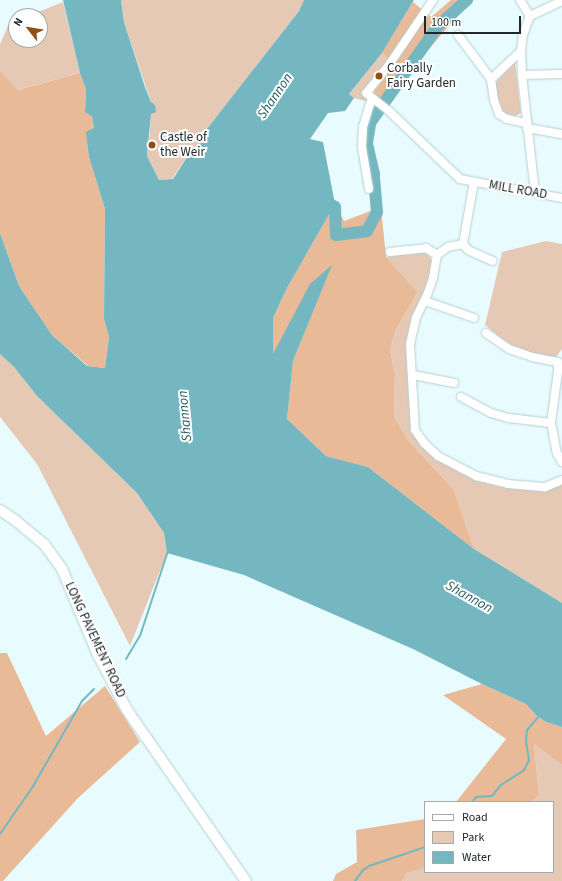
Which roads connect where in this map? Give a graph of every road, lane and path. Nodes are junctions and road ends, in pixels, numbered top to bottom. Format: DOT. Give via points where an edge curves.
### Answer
graph roads {
  1 [pos="433,0"];
  2 [pos="520,0"];
  3 [pos="562,0"];
  4 [pos="530,16"];
  5 [pos="458,35"];
  6 [pos="521,51"];
  7 [pos="562,74"];
  8 [pos="522,75"];
  9 [pos="491,79"];
  10 [pos="372,98"];
  11 [pos="527,125"];
  12 [pos="562,134"];
  13 [pos="474,182"];
  14 [pos="369,189"];
  15 [pos="535,193"];
  16 [pos="562,198"];
  17 [pos="463,244"];
  18 [pos="390,252"];
  19 [pos="437,255"];
  20 [pos="493,261"];
  21 [pos="425,301"];
  22 [pos="474,318"];
  23 [pos="486,333"];
  24 [pos="560,360"];
  25 [pos="560,372"];
  26 [pos="413,375"];
  27 [pos="454,383"];
  28 [pos="462,397"];
  29 [pos="551,423"];
  30 [pos="562,462"];
  31 [pos="562,480"];
  32 [pos="0,510"];
  33 [pos="246,881"];
  1 -- 10 [label="street" via="389,65 366,93"];
  2 -- 4 [label="street"];
  3 -- 4 [label="street"];
  4 -- 6 [label="street" via="523,35"];
  5 -- 9 [label="street"];
  6 -- 8 [label="street"];
  6 -- 9 [label="street"];
  7 -- 8 [label="street"];
  8 -- 11 [label="street"];
  9 -- 11 [label="street" via="499,114"];
  10 -- 13 [label="street, MILL ROAD" via="460,179"];
  10 -- 14 [label="street" via="363,127 362,147"];
  11 -- 12 [label="street"];
  11 -- 15 [label="street"];
  13 -- 15 [label="street, MILL ROAD"];
  13 -- 17 [label="street"];
  15 -- 16 [label="street, MILL ROAD"];
  17 -- 19 [label="street" via="448,247"];
  17 -- 20 [label="street" via="468,250"];
  18 -- 19 [label="street" via="426,248"];
  19 -- 21 [label="street"];
  21 -- 22 [label="street"];
  21 -- 26 [label="street" via="416,318 410,344"];
  23 -- 24 [label="street" via="509,349 532,357"];
  24 -- 25 [label="street"];
  25 -- 29 [label="street"];
  26 -- 27 [label="street"];
  26 -- 31 [label="street" via="416,430 424,443 438,456 476,476 508,484 545,487"];
  28 -- 29 [label="street" via="490,413"];
  29 -- 30 [label="street" via="556,453"];
  32 -- 33 [label="main road, LONG PAVEMENT ROAD" via="44,544 62,569 98,655 127,710"];
}
